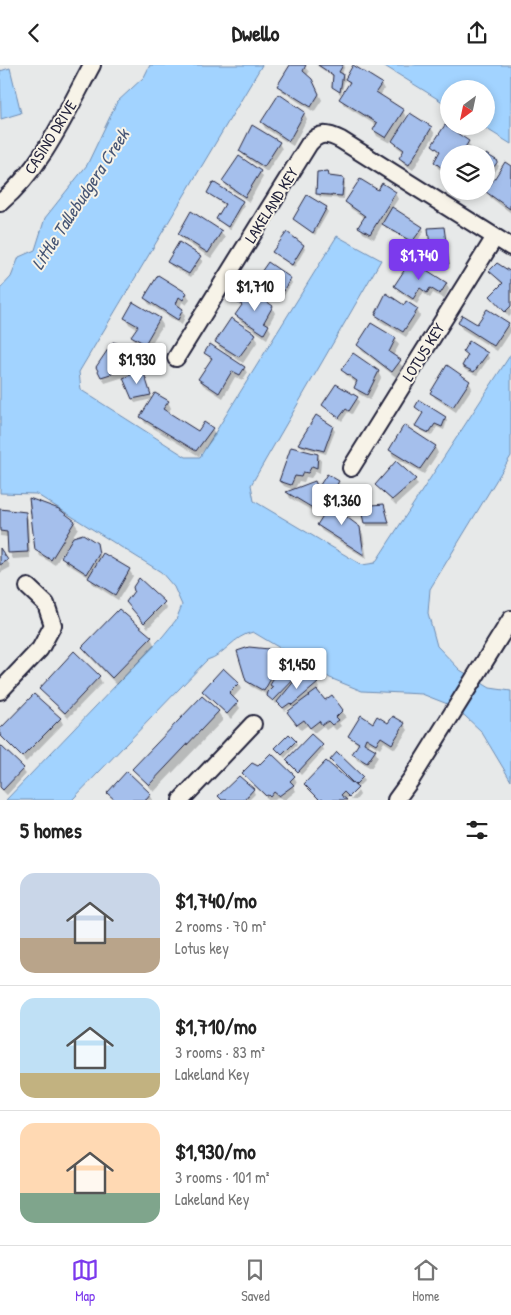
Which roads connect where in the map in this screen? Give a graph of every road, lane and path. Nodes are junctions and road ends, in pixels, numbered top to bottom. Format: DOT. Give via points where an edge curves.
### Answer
graph roads {
  1 [pos="92,65"];
  2 [pos="0,203"];
  3 [pos="496,237"];
  4 [pos="511,247"];
  5 [pos="176,358"];
  6 [pos="351,467"];
  7 [pos="28,587"];
  8 [pos="511,619"];
  9 [pos="0,691"];
  10 [pos="253,724"];
  11 [pos="181,800"];
  12 [pos="396,800"];
  1 -- 2 [label="street, CASINO DRIVE" via="38,162"];
  3 -- 4 [label="street"];
  3 -- 5 [label="street, LAKELAND KEY" via="341,140 323,134 315,137"];
  3 -- 6 [label="street, LOTUS KEY"];
  7 -- 9 [label="street" via="46,604 53,625 40,649"];
  8 -- 12 [label="street"];
  10 -- 11 [label="street"];
}
